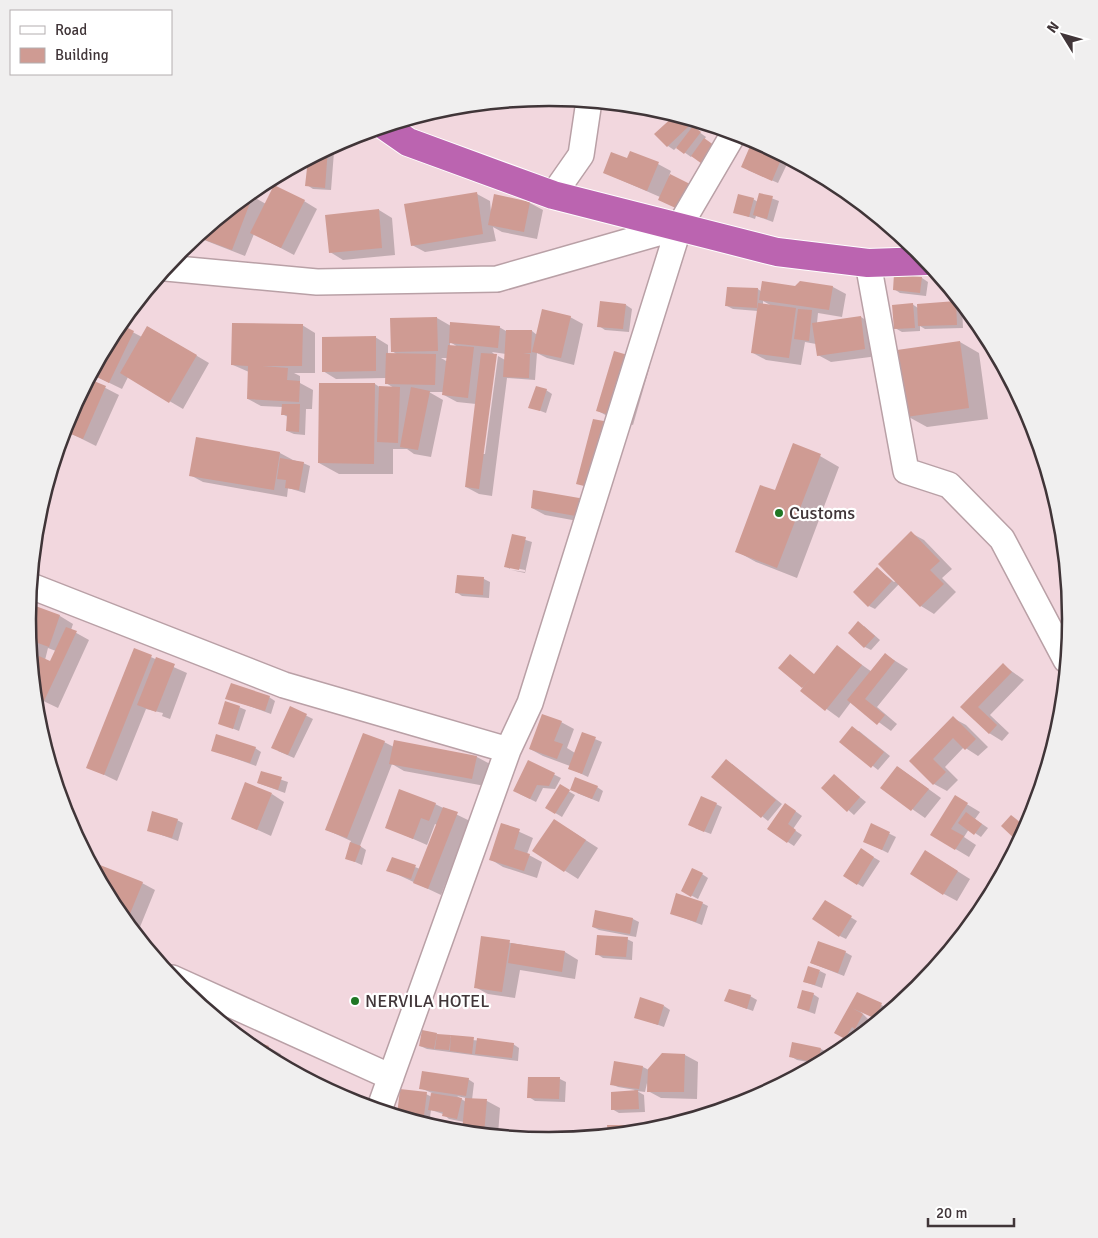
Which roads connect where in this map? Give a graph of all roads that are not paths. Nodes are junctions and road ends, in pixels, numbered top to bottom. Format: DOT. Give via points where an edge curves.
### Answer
graph roads {
  1 [pos="588,108"];
  2 [pos="392,131"];
  3 [pos="730,139"];
  4 [pos="553,195"];
  5 [pos="679,227"];
  6 [pos="917,261"];
  7 [pos="868,263"];
  8 [pos="174,269"];
  9 [pos="37,588"];
  10 [pos="1061,651"];
  11 [pos="508,750"];
  12 [pos="191,987"];
  13 [pos="392,1077"];
  14 [pos="381,1104"];
  1 -- 4 [label="street" via="581,155"];
  2 -- 4 [label="highway" via="408,142"];
  3 -- 5 [label="street"];
  4 -- 5 [label="highway"];
  5 -- 7 [label="highway" via="777,252"];
  5 -- 8 [label="street" via="497,278 317,282"];
  5 -- 11 [label="street" via="530,703"];
  6 -- 7 [label="highway"];
  7 -- 10 [label="street" via="906,471 949,485 1002,538"];
  9 -- 11 [label="street" via="284,685"];
  11 -- 13 [label="street"];
  12 -- 13 [label="street"];
  13 -- 14 [label="street"];
}
